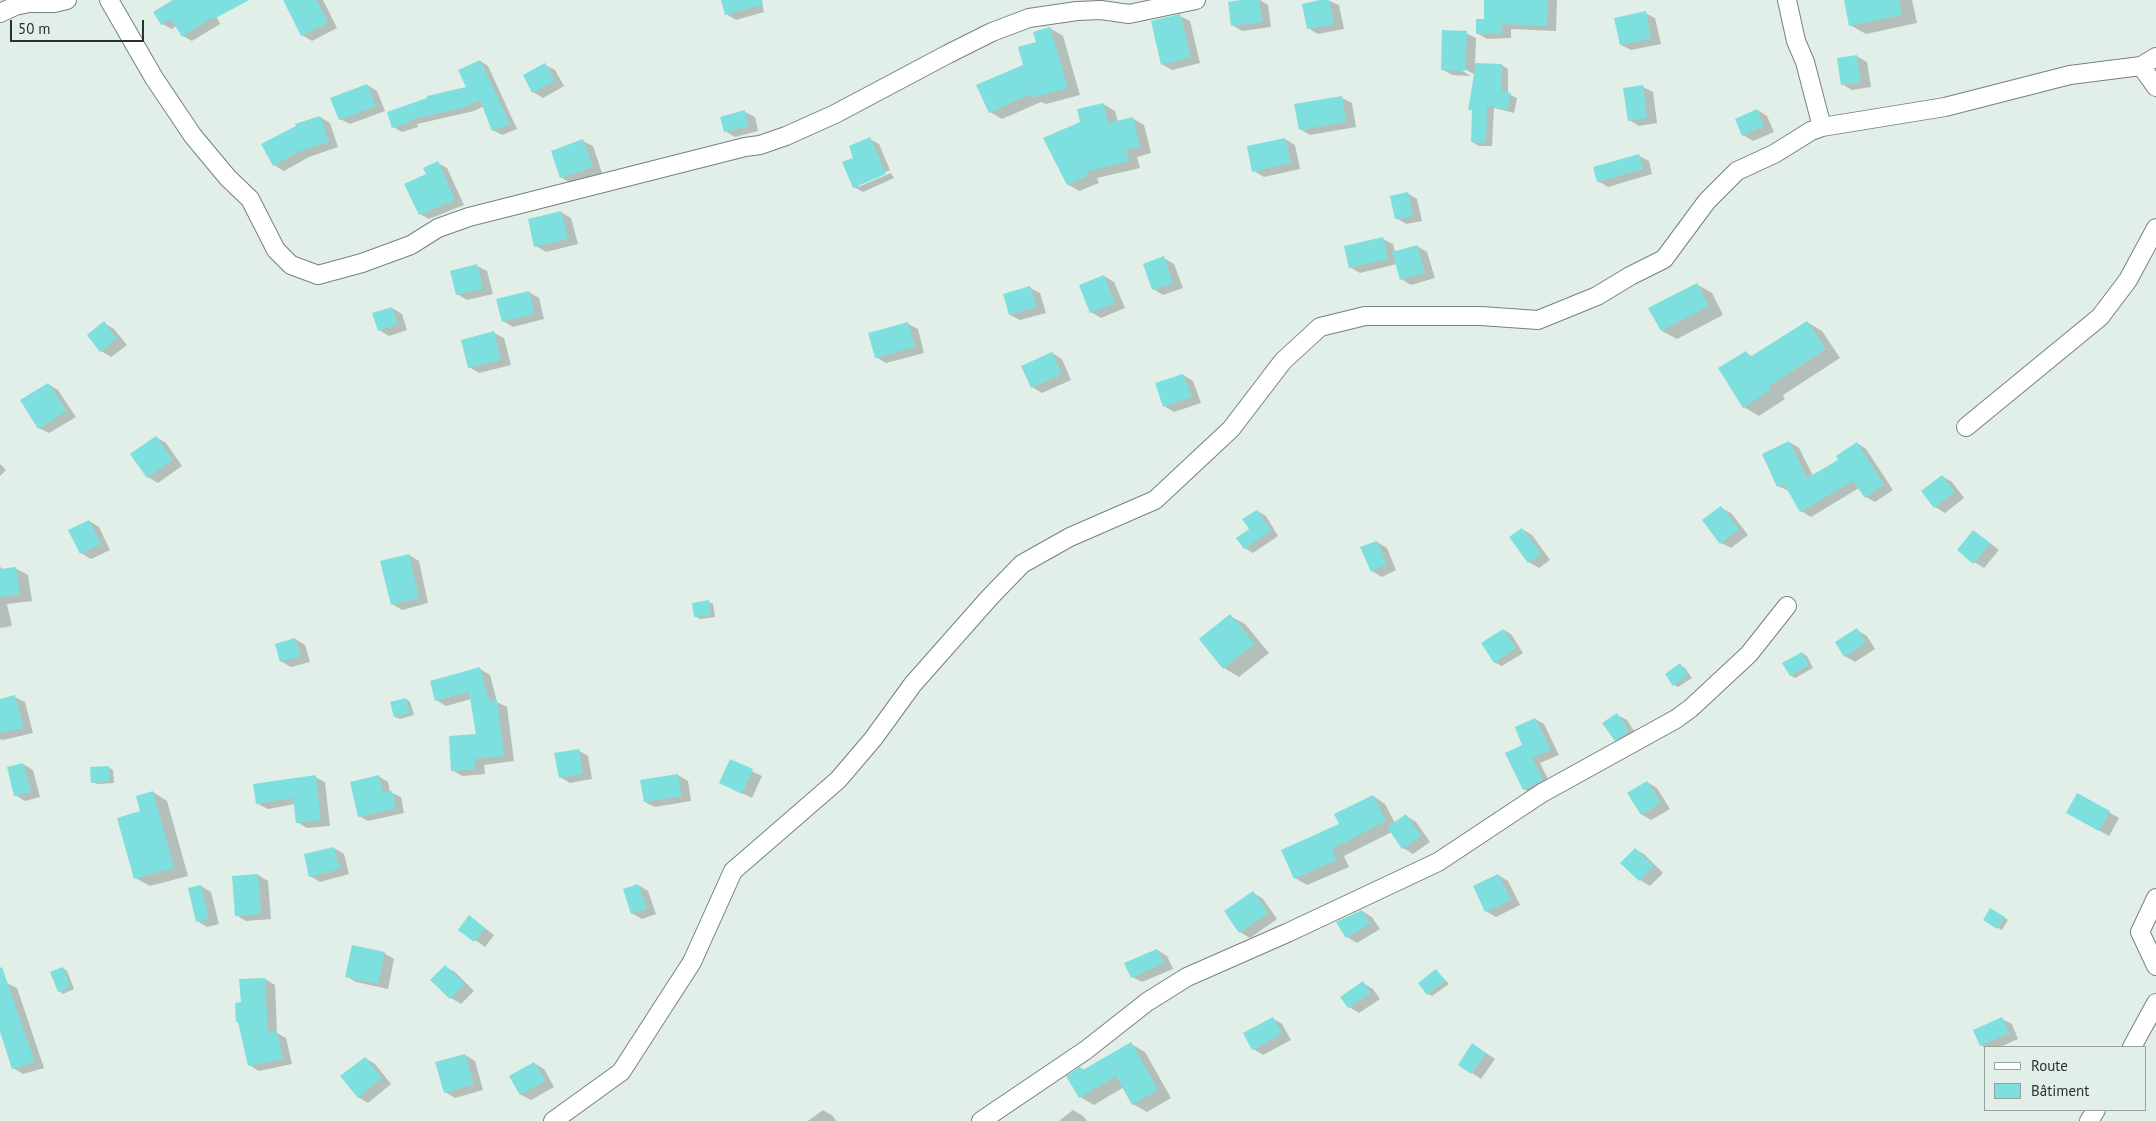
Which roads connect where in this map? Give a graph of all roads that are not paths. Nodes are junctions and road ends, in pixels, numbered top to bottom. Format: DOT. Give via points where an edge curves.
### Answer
graph roads {
  1 [pos="67,0"];
  2 [pos="109,0"];
  3 [pos="1196,0"];
  4 [pos="1786,0"];
  5 [pos="0,14"];
  6 [pos="2149,62"];
  7 [pos="2156,87"];
  8 [pos="1822,127"];
  9 [pos="2156,228"];
  10 [pos="1966,427"];
  11 [pos="1787,606"];
  12 [pos="2156,898"];
  13 [pos="2156,966"];
  14 [pos="2156,1003"];
  15 [pos="2133,1046"];
  16 [pos="553,1121"];
  17 [pos="981,1121"];
  1 -- 5 [label="street" via="29,3"];
  2 -- 3 [label="street" via="154,78 193,136 250,199 276,250 291,264 318,276 362,264 469,216 745,147 760,146 811,126 939,58 1030,18 1084,10 1129,14"];
  4 -- 8 [label="street"];
  6 -- 7 [label="street"];
  6 -- 8 [label="street" via="2070,75 1945,107"];
  8 -- 16 [label="street" via="1737,171 1707,201 1664,259 1597,296 1538,320 1481,316 1365,316 1320,327 1283,360 1231,430 1155,500 1070,537 1022,564 990,596 913,684 838,780 733,871 692,962 621,1072"];
  9 -- 10 [label="street" via="2128,280 2100,317"];
  11 -- 17 [label="street" via="1749,654 1676,719 1542,793 1438,862 1187,977"];
  12 -- 13 [label="street" via="2140,932"];
  14 -- 15 [label="street"];
}
